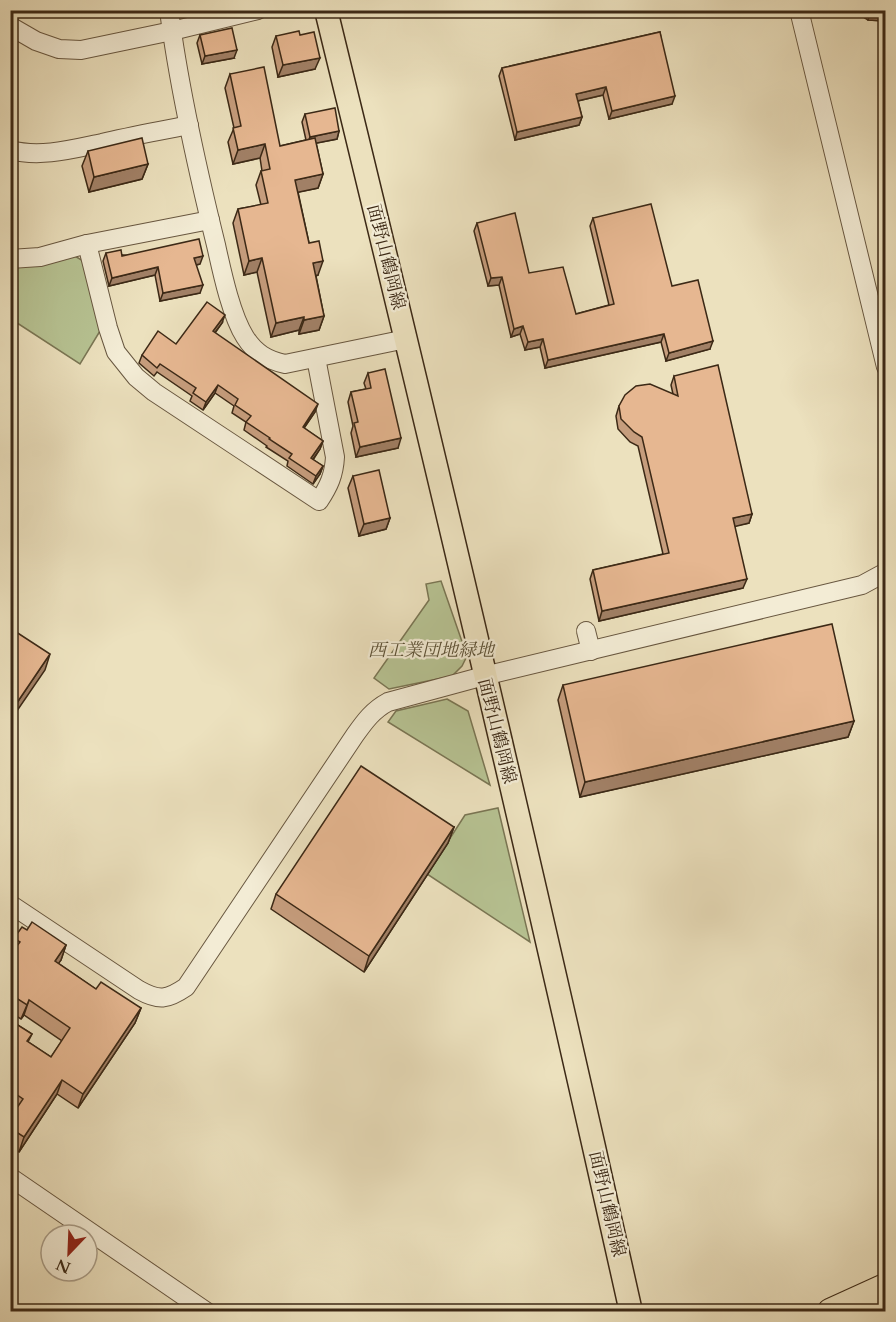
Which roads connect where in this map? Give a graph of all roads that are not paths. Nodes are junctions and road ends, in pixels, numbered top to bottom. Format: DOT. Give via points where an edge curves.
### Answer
graph roads {
  1 [pos="19,10"];
  2 [pos="169,10"];
  3 [pos="258,10"];
  4 [pos="326,10"];
  5 [pos="799,10"];
  6 [pos="10,24"];
  7 [pos="172,32"];
  8 [pos="189,125"];
  9 [pos="10,150"];
  10 [pos="210,220"];
  11 [pos="87,244"];
  12 [pos="10,259"];
  13 [pos="406,339"];
  14 [pos="316,358"];
  15 [pos="885,367"];
  16 [pos="885,572"];
  17 [pos="586,631"];
  18 [pos="591,651"];
  19 [pos="484,676"];
  20 [pos="10,904"];
  21 [pos="10,1177"];
  22 [pos="885,1287"];
  23 [pos="207,1311"];
  24 [pos="631,1311"];
  25 [pos="831,1311"];
  1 -- 6 [label="street"];
  2 -- 7 [label="street"];
  3 -- 7 [label="street"];
  4 -- 13 [label="main road, 面野山鶴岡線"];
  5 -- 15 [label="street"];
  6 -- 7 [label="street" via="36,41 58,49 81,50"];
  7 -- 8 [label="street"];
  8 -- 9 [label="street" via="72,150"];
  8 -- 10 [label="street"];
  10 -- 11 [label="street"];
  10 -- 14 [label="street" via="227,292 243,335 254,350 269,361 285,364"];
  11 -- 12 [label="street" via="40,257"];
  11 -- 14 [label="street" via="116,352 136,377 319,501 334,473 335,457"];
  13 -- 14 [label="street"];
  13 -- 19 [label="main road, 面野山鶴岡線"];
  16 -- 18 [label="street" via="862,585"];
  17 -- 18 [label="street"];
  18 -- 19 [label="street"];
  19 -- 20 [label="street" via="388,702 371,713 186,987 172,996 149,996"];
  19 -- 24 [label="main road, 面野山鶴岡線" via="545,926"];
  21 -- 23 [label="street"];
  22 -- 25 [label="highway"];
}
